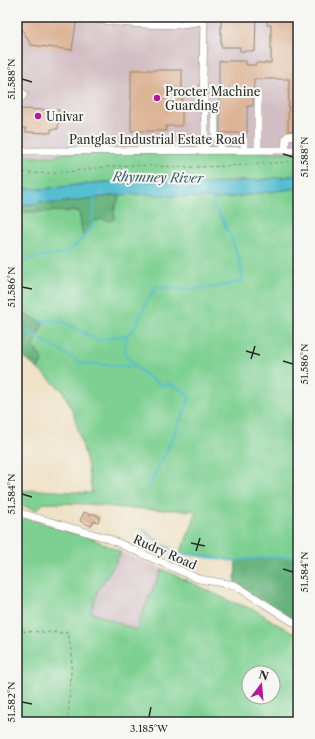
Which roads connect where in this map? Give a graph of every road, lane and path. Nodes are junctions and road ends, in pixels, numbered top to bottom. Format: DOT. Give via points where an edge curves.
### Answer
graph roads {
  1 [pos="95,19"];
  2 [pos="204,19"];
  3 [pos="24,94"];
  4 [pos="258,95"];
  5 [pos="17,104"];
  6 [pos="215,108"];
  7 [pos="298,135"];
  8 [pos="221,140"];
  9 [pos="221,150"];
  10 [pos="244,150"];
  11 [pos="258,150"];
  12 [pos="285,150"];
  13 [pos="298,150"];
  14 [pos="17,151"];
  15 [pos="205,151"];
  16 [pos="298,161"];
  17 [pos="17,172"];
  18 [pos="17,512"];
  19 [pos="298,625"];
  20 [pos="17,631"];
  21 [pos="68,722"];
  1 -- 2 [label="street" via="165,25"];
  2 -- 15 [label="street"];
  3 -- 5 [label="street"];
  4 -- 11 [label="street"];
  6 -- 8 [label="street" via="216,136"];
  7 -- 12 [label="street" via="286,138"];
  8 -- 9 [label="street"];
  8 -- 10 [label="street" via="244,140"];
  9 -- 10 [label="street, Pantglas Industrial Estate Road"];
  9 -- 15 [label="street, Pantglas Industrial Estate Road"];
  10 -- 11 [label="street, Pantglas Industrial Estate Road"];
  11 -- 12 [label="street, Pantglas Industrial Estate Road"];
  12 -- 13 [label="street, Pantglas Industrial Estate Road"];
  14 -- 15 [label="street, Pantglas Industrial Estate Road"];
  16 -- 17 [label="path" via="187,167 118,166 46,174"];
  18 -- 19 [label="street, Rudry Road" via="107,538 199,579 235,585"];
  20 -- 21 [label="path" via="68,633 72,655"];
}
